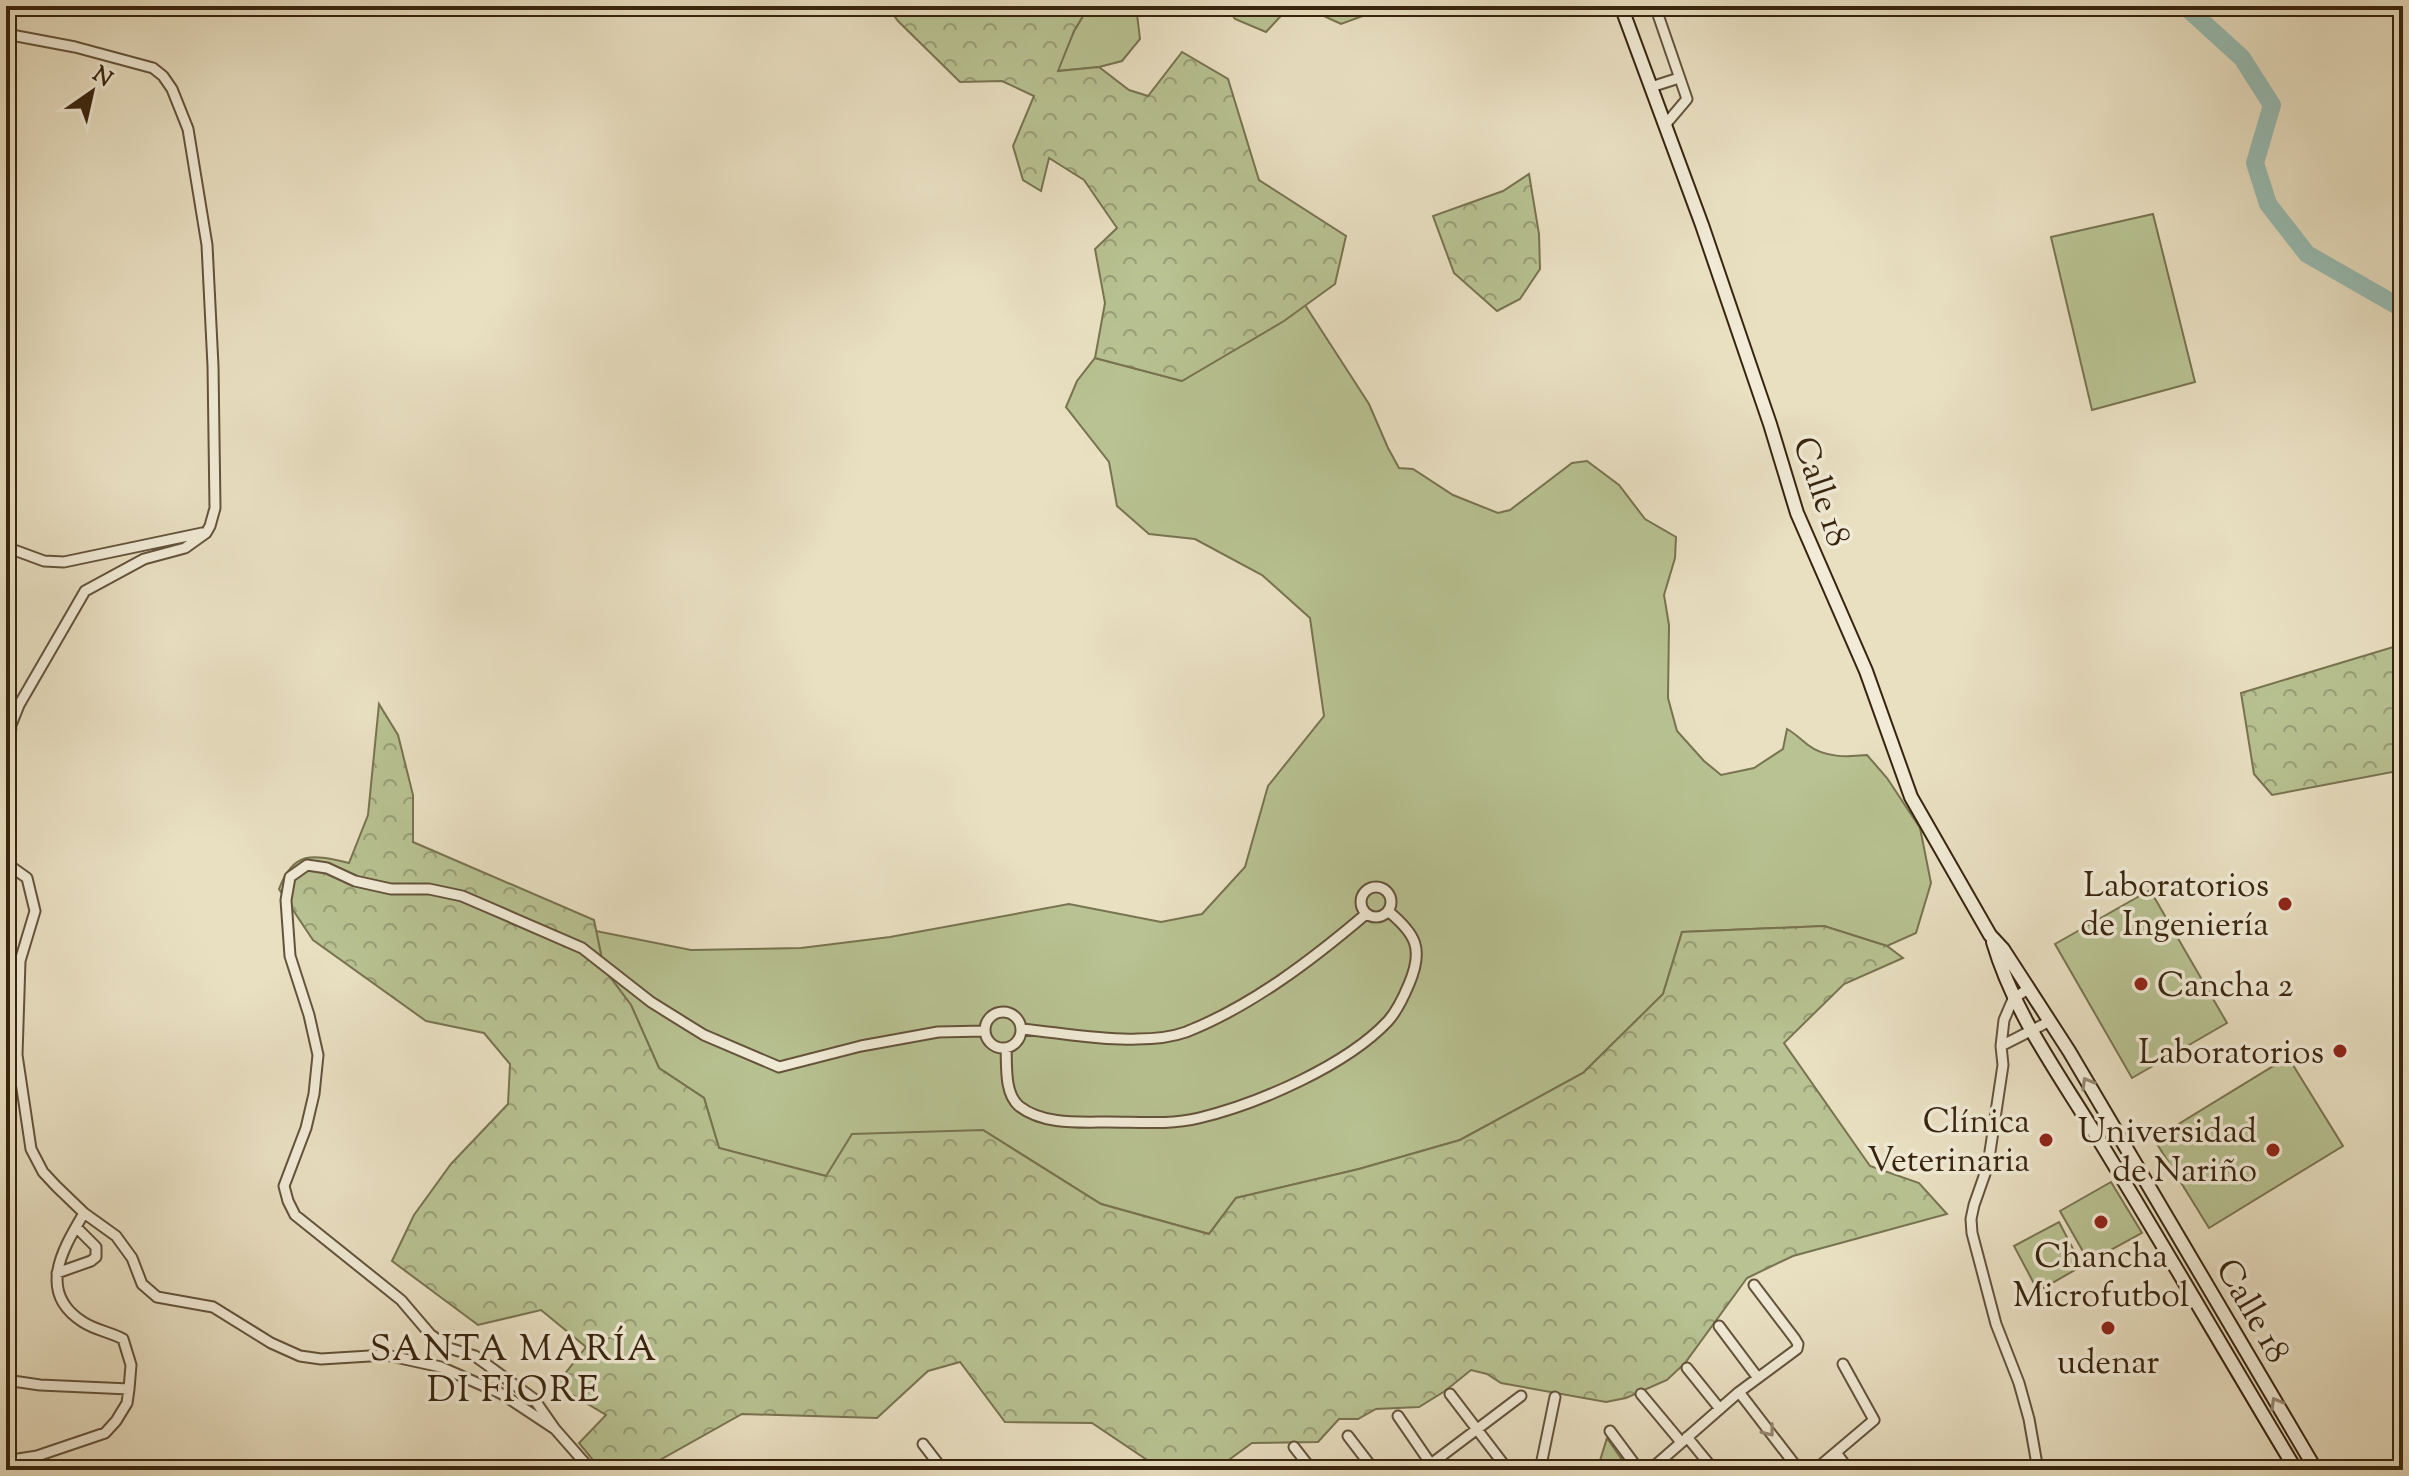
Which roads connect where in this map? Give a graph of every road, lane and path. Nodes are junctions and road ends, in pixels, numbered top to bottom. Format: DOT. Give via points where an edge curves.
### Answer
graph roads {
  1 [pos="1621,6"];
  2 [pos="1655,6"];
  3 [pos="6,34"];
  4 [pos="1679,78"];
  5 [pos="1651,87"];
  6 [pos="1665,125"];
  7 [pos="206,533"];
  8 [pos="6,547"];
  9 [pos="6,742"];
  10 [pos="6,863"];
  11 [pos="1388,911"];
  12 [pos="1366,914"];
  13 [pos="1990,935"];
  14 [pos="2029,988"];
  15 [pos="2013,999"];
  16 [pos="2050,1021"];
  17 [pos="1021,1029"];
  18 [pos="2030,1030"];
  19 [pos="985,1031"];
  20 [pos="2001,1046"];
  21 [pos="1006,1048"];
  22 [pos="84,1213"];
  23 [pos="76,1227"];
  24 [pos="57,1273"];
  25 [pos="1754,1285"];
  26 [pos="1719,1326"];
  27 [pos="1843,1364"];
  28 [pos="1687,1368"];
  29 [pos="1758,1378"];
  30 [pos="6,1380"];
  31 [pos="129,1389"];
  32 [pos="1739,1392"];
  33 [pos="1450,1394"];
  34 [pos="1641,1394"];
  35 [pos="1521,1396"];
  36 [pos="1555,1397"];
  37 [pos="1720,1409"];
  38 [pos="1398,1416"];
  39 [pos="555,1429"];
  40 [pos="1478,1431"];
  41 [pos="1610,1431"];
  42 [pos="1348,1436"];
  43 [pos="1684,1440"];
  44 [pos="923,1444"];
  45 [pos="1294,1447"];
  46 [pos="1837,1454"];
  47 [pos="37,1456"];
  48 [pos="6,1461"];
  49 [pos="1429,1468"];
  50 [pos="591,1469"];
  51 [pos="1654,1469"];
  52 [pos="2292,1469"];
  53 [pos="22,1470"];
  54 [pos="943,1470"];
  55 [pos="1312,1470"];
  56 [pos="1374,1470"];
  57 [pos="1508,1470"];
  58 [pos="1540,1470"];
  59 [pos="1639,1470"];
  60 [pos="1714,1470"];
  61 [pos="1799,1470"];
  62 [pos="1815,1470"];
  63 [pos="1849,1470"];
  64 [pos="2038,1470"];
  65 [pos="2316,1470"];
  1 -- 5 [label="main road, Calle 18"];
  2 -- 4 [label="street"];
  3 -- 7 [label="street" via="153,68 172,89 188,129 207,245 215,508"];
  4 -- 5 [label="street"];
  4 -- 6 [label="street" via="1687,99"];
  5 -- 6 [label="main road, Calle 18"];
  6 -- 13 [label="main road, Calle 18" via="1797,513 1866,671 1911,797"];
  7 -- 8 [label="street" via="64,562 44,561"];
  7 -- 9 [label="street" via="185,548 144,559 85,591 19,705"];
  10 -- 22 [label="street" via="27,878 35,911 20,961 17,1055 31,1149 43,1172"];
  11 -- 12 [label="street"];
  11 -- 12 [label="street" via="1390,896 1373,887 1362,896"];
  11 -- 21 [label="street" via="1417,945 1416,969 1389,1020 1313,1076 1228,1109 1197,1118 1140,1123 1048,1119 1018,1105 1009,1090"];
  12 -- 17 [label="street" via="1283,977 1224,1015 1183,1033 1136,1040"];
  13 -- 14 [label="main road, Calle 18"];
  13 -- 15 [label="main road, Calle 18"];
  14 -- 15 [label="street"];
  14 -- 16 [label="main road, Calle 18"];
  15 -- 18 [label="main road, Calle 18"];
  15 -- 20 [label="street"];
  16 -- 18 [label="street"];
  65 -- 16 [label="main road, Calle 18, one-way"];
  17 -- 19 [label="street" via="1016,1019 1002,1013 992,1016"];
  17 -- 21 [label="street" via="1017,1041"];
  18 -- 20 [label="street"];
  18 -- 52 [label="main road, Calle 18"];
  19 -- 21 [label="street" via="990,1042"];
  19 -- 39 [label="street" via="938,1032 779,1067 704,1035 582,948 462,896 391,889 307,865 290,877 290,956 318,1055 309,1116 284,1186 288,1201 295,1215 401,1300 430,1334 449,1348 475,1356 539,1403"];
  20 -- 64 [label="street" via="2003,1065 1988,1165 1974,1205 1972,1233 1996,1324 2019,1383"];
  22 -- 23 [label="street"];
  22 -- 39 [label="street" via="116,1236 142,1284 157,1297 213,1307 300,1356 386,1355 441,1367 502,1394"];
  23 -- 24 [label="street"];
  23 -- 24 [label="street" via="96,1247 96,1257"];
  24 -- 31 [label="street" via="59,1294 71,1313 123,1339 131,1365"];
  25 -- 29 [label="street" via="1798,1344"];
  26 -- 29 [label="street"];
  27 -- 46 [label="street" via="1874,1420"];
  28 -- 37 [label="street"];
  29 -- 32 [label="street"];
  30 -- 31 [label="street"];
  31 -- 47 [label="street" via="127,1403 105,1433"];
  32 -- 37 [label="street"];
  32 -- 61 [label="street, one-way"];
  33 -- 40 [label="street"];
  34 -- 43 [label="street"];
  35 -- 40 [label="street"];
  36 -- 58 [label="street"];
  37 -- 43 [label="street"];
  38 -- 49 [label="street"];
  39 -- 50 [label="street"];
  40 -- 49 [label="street"];
  40 -- 57 [label="street"];
  41 -- 59 [label="street"];
  42 -- 56 [label="street"];
  43 -- 51 [label="street"];
  43 -- 60 [label="street"];
  44 -- 54 [label="street"];
  45 -- 55 [label="street"];
  46 -- 62 [label="street"];
  46 -- 63 [label="street"];
  47 -- 48 [label="street"];
  47 -- 53 [label="street"];
}
